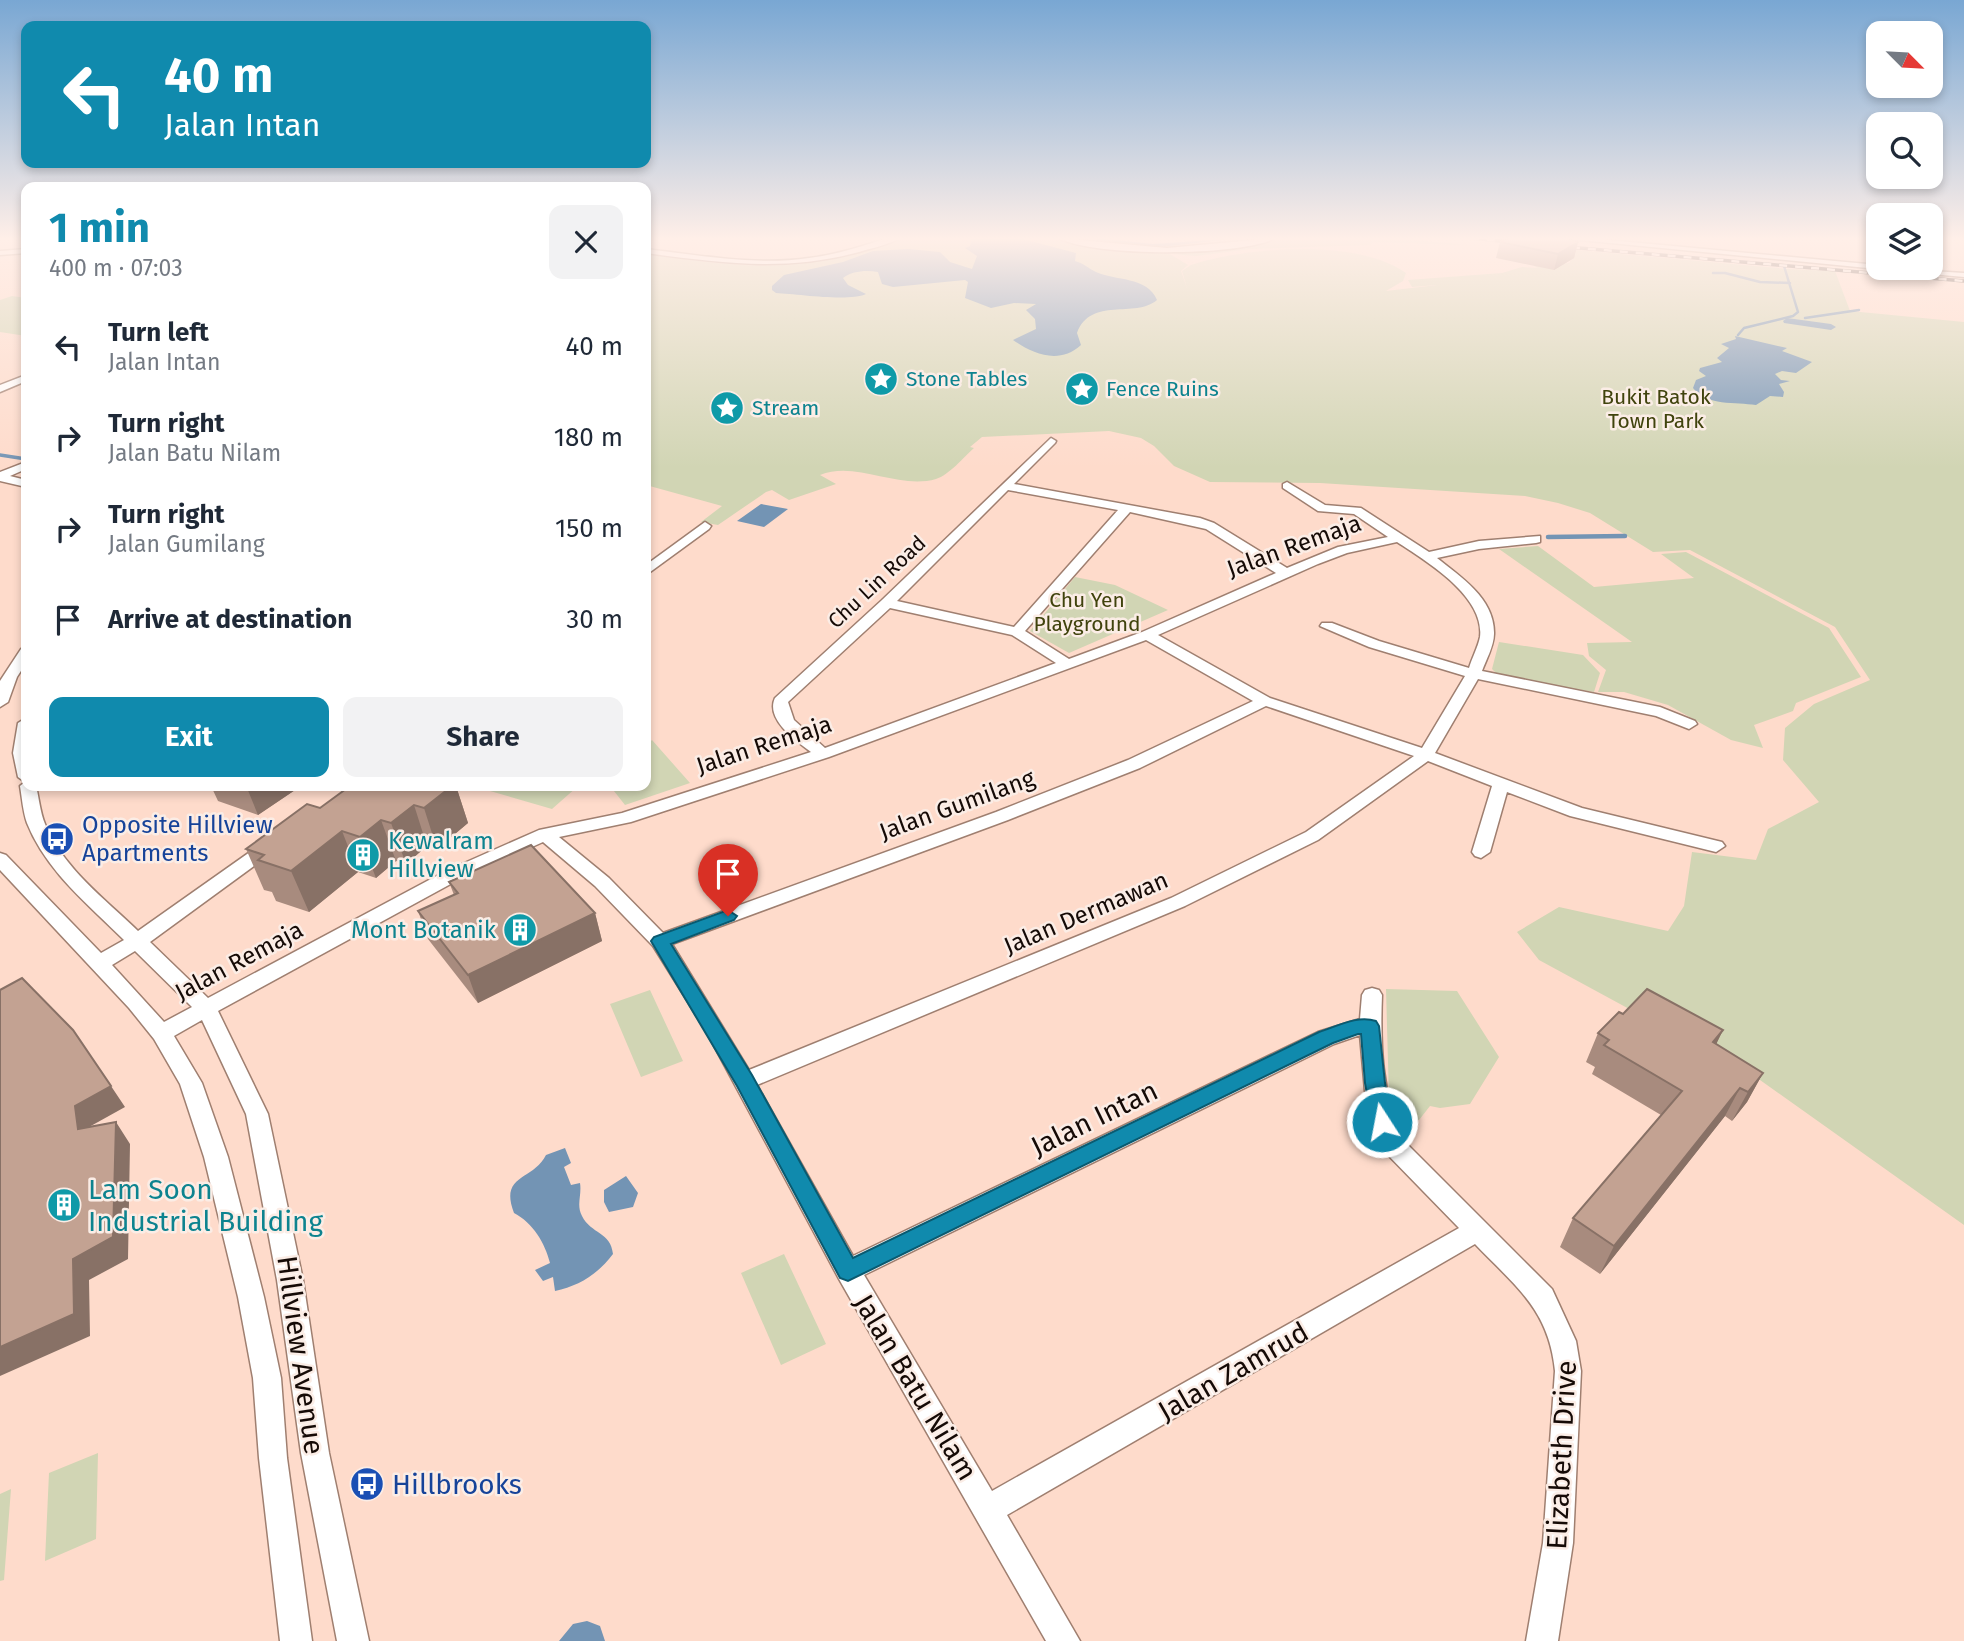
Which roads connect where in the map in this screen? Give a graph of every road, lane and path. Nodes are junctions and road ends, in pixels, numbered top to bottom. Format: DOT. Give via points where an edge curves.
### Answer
graph roads {
  1 [pos="21,380"];
  2 [pos="21,387"];
  3 [pos="0,389"];
  4 [pos="0,396"];
  5 [pos="1051,441"];
  6 [pos="0,465"];
  7 [pos="21,467"];
  8 [pos="21,468"];
  9 [pos="0,476"];
  10 [pos="21,482"];
  11 [pos="1007,486"];
  12 [pos="1287,486"];
  13 [pos="1125,509"];
  14 [pos="705,526"];
  15 [pos="1399,538"];
  16 [pos="1536,539"];
  17 [pos="1427,556"];
  18 [pos="651,567"];
  19 [pos="1284,572"];
  20 [pos="887,603"];
  21 [pos="1327,626"];
  22 [pos="1017,632"];
  23 [pos="1147,635"];
  24 [pos="21,659"];
  25 [pos="1069,666"];
  26 [pos="1474,674"];
  27 [pos="1265,701"];
  28 [pos="0,702"];
  29 [pos="1689,724"];
  30 [pos="822,754"];
  31 [pos="1426,755"];
  32 [pos="1501,784"];
  33 [pos="29,791"];
  34 [pos="545,834"];
  35 [pos="281,838"];
  36 [pos="1716,846"];
  37 [pos="1481,852"];
  38 [pos="0,859"];
  39 [pos="139,940"];
  40 [pos="660,941"];
  41 [pos="97,964"];
  42 [pos="1372,995"];
  43 [pos="206,1008"];
  44 [pos="1370,1026"];
  45 [pos="161,1033"];
  46 [pos="745,1081"];
  47 [pos="1476,1231"];
  48 [pos="848,1271"];
  49 [pos="989,1509"];
  50 [pos="296,1641"];
  51 [pos="353,1641"];
  52 [pos="1064,1641"];
  53 [pos="1542,1641"];
  1 -- 3 [label="street"];
  2 -- 4 [label="street"];
  5 -- 11 [label="street, Chu Lin Road"];
  6 -- 7 [label="street"];
  8 -- 9 [label="street"];
  9 -- 10 [label="street"];
  11 -- 13 [label="street"];
  11 -- 20 [label="street, Chu Lin Road"];
  12 -- 15 [label="street, Jalan Dermawan" via="1322,508 1357,510"];
  13 -- 19 [label="street" via="1210,526"];
  13 -- 22 [label="street"];
  14 -- 18 [label="street"];
  15 -- 17 [label="street, Jalan Dermawan"];
  15 -- 19 [label="street, Jalan Remaja" via="1343,550"];
  16 -- 17 [label="street"];
  17 -- 26 [label="street, Jalan Dermawan" via="1464,586 1482,612 1487,636"];
  19 -- 23 [label="street, Jalan Remaja"];
  20 -- 22 [label="street"];
  20 -- 30 [label="street, Chu Lin Road" via="780,701 783,718"];
  21 -- 26 [label="street"];
  22 -- 25 [label="street"];
  23 -- 25 [label="street, Jalan Remaja"];
  23 -- 27 [label="street"];
  24 -- 28 [label="street"];
  25 -- 30 [label="street, Jalan Remaja"];
  26 -- 29 [label="street" via="1660,712"];
  26 -- 31 [label="street, Jalan Dermawan"];
  27 -- 31 [label="street"];
  27 -- 40 [label="street, Jalan Gumilang" via="1134,764"];
  30 -- 34 [label="street, Jalan Remaja" via="625,818"];
  31 -- 32 [label="street"];
  31 -- 46 [label="street, Jalan Dermawan" via="1312,836 1178,902"];
  32 -- 36 [label="street" via="1576,812"];
  32 -- 37 [label="street"];
  33 -- 39 [label="street, Hillview Avenue" via="35,821 60,863"];
  34 -- 40 [label="street, Jalan Batu Nilam" via="602,882"];
  34 -- 43 [label="street, Jalan Remaja" via="451,876"];
  35 -- 39 [label="street"];
  38 -- 41 [label="street, Hillview Avenue"];
  39 -- 41 [label="street"];
  39 -- 43 [label="street, Hillview Avenue"];
  40 -- 46 [label="street, Jalan Batu Nilam"];
  41 -- 45 [label="street, Hillview Avenue"];
  42 -- 44 [label="street, Elizabeth Drive"];
  43 -- 45 [label="street, Jalan Remaja"];
  43 -- 51 [label="street, Hillview Avenue" via="257,1114 290,1280 317,1467"];
  44 -- 47 [label="street, Elizabeth Drive" via="1382,1122 1393,1145"];
  44 -- 48 [label="street, Jalan Intan" via="1326,1038"];
  45 -- 50 [label="street, Hillview Avenue" via="191,1083 204,1118 251,1297 267,1378"];
  46 -- 48 [label="street, Jalan Batu Nilam"];
  47 -- 49 [label="street, Jalan Zamrud"];
  47 -- 53 [label="street, Elizabeth Drive" via="1543,1297 1566,1346 1559,1543"];
  48 -- 49 [label="street, Jalan Batu Nilam"];
  49 -- 52 [label="street, Jalan Batu Nilam"];
}
